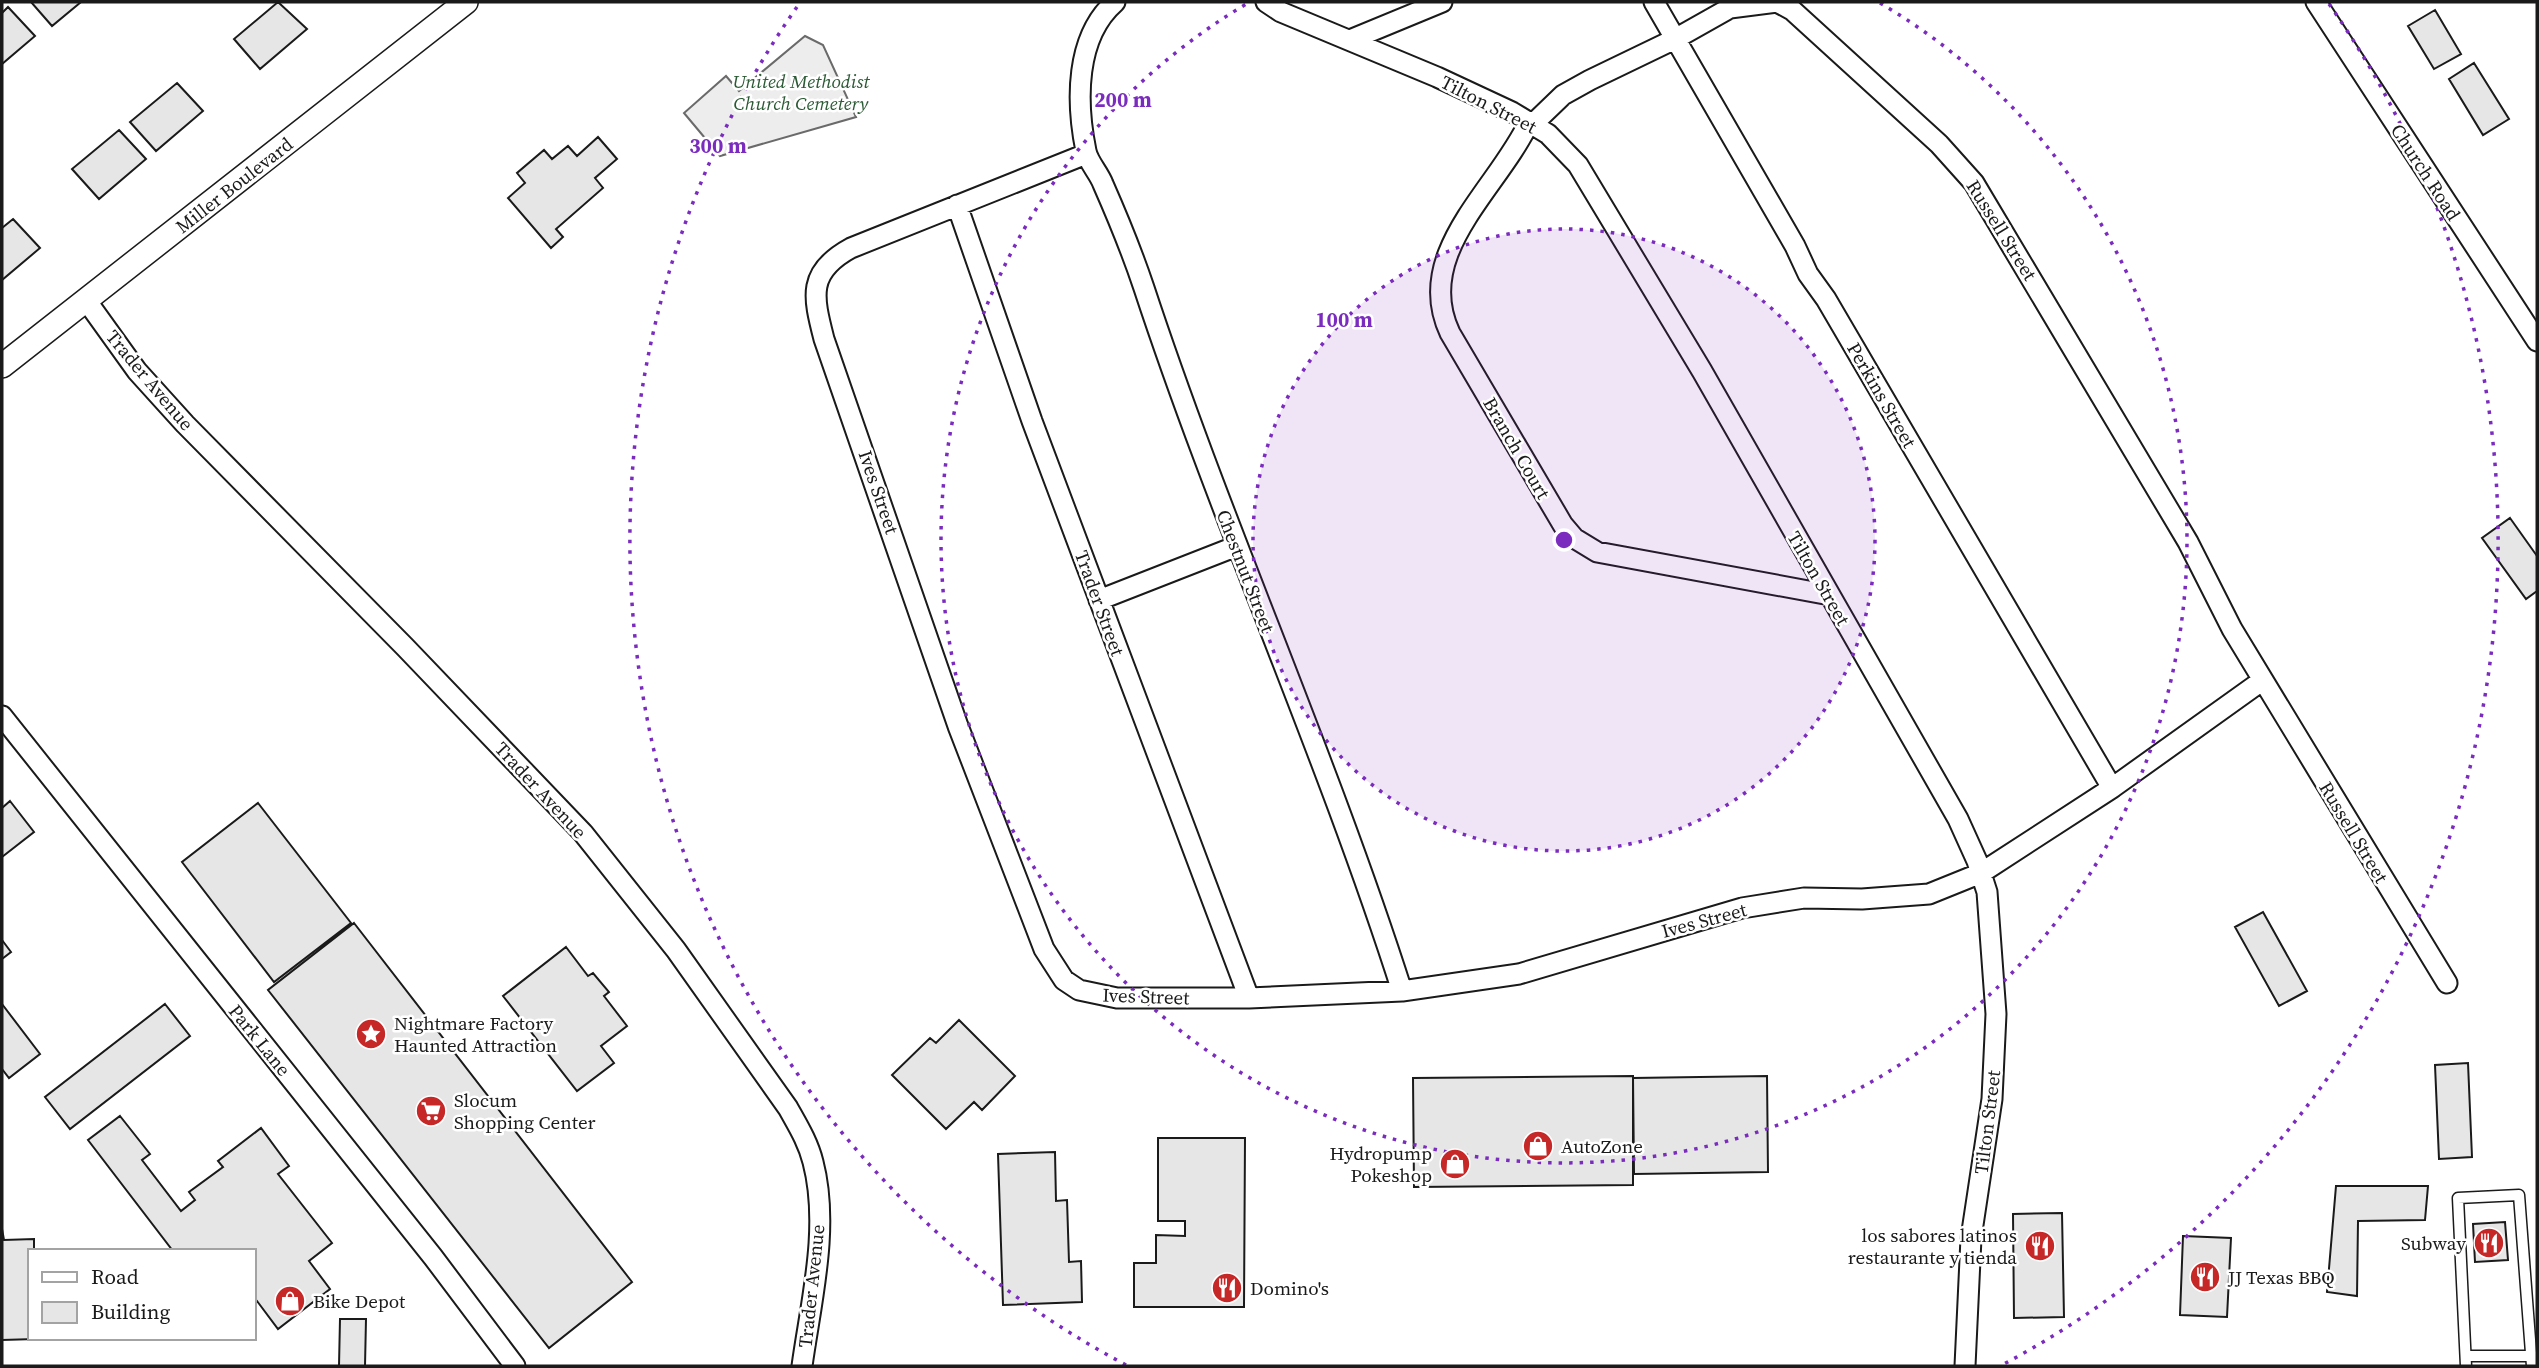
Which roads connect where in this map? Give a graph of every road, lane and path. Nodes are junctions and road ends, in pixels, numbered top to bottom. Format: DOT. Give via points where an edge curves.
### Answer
graph roads {
  1 [pos="466,2"];
  2 [pos="1115,2"];
  3 [pos="1266,2"];
  4 [pos="1442,2"];
  5 [pos="1654,2"];
  6 [pos="2316,2"];
  7 [pos="1675,39"];
  8 [pos="1350,40"];
  9 [pos="1529,122"];
  10 [pos="1086,154"];
  11 [pos="957,205"];
  12 [pos="86,300"];
  13 [pos="2537,341"];
  14 [pos="2,366"];
  15 [pos="1237,547"];
  16 [pos="1830,595"];
  17 [pos="1099,600"];
  18 [pos="2263,680"];
  19 [pos="2,716"];
  20 [pos="2112,788"];
  21 [pos="1981,873"];
  22 [pos="2447,983"];
  23 [pos="1402,991"];
  24 [pos="1249,998"];
  25 [pos="2466,1361"];
  26 [pos="2532,1361"];
  27 [pos="515,1366"];
  28 [pos="802,1366"];
  29 [pos="1965,1366"];
  1 -- 12 [label="street, Miller Boulevard"];
  2 -- 10 [label="street" via="1093,28 1086,45 1082,70"];
  3 -- 8 [label="street, Tilton Street"];
  4 -- 8 [label="street"];
  5 -- 7 [label="street, Perkins Street"];
  6 -- 13 [label="street, Church Road"];
  7 -- 9 [label="street, Russell Street" via="1563,95 1536,121"];
  7 -- 18 [label="street, Russell Street" via="1730,8 1777,2 1793,10 1939,144 1974,183 2003,228 2188,542"];
  7 -- 20 [label="street, Perkins Street" via="1808,274"];
  8 -- 9 [label="street, Tilton Street"];
  9 -- 16 [label="street, Tilton Street" via="1548,134 1578,165"];
  9 -- 16 [label="street, Branch Court" via="1442,266 1439,300 1450,332 1553,510 1574,538 1597,552"];
  10 -- 11 [label="street, Ives Street"];
  10 -- 15 [label="street, Chestnut Street" via="1127,237"];
  11 -- 17 [label="street, Trader Street"];
  11 -- 24 [label="street, Ives Street" via="838,255 820,274 815,297 824,339 958,726 1044,949 1064,980 1079,990 1117,998"];
  12 -- 14 [label="street, Miller Boulevard"];
  12 -- 28 [label="street, Trader Avenue" via="137,371 185,424 583,832 676,950 788,1108 803,1135 819,1194 818,1254"];
  15 -- 17 [label="street"];
  15 -- 23 [label="street, Chestnut Street" via="1344,823"];
  16 -- 21 [label="street, Tilton Street" via="1958,820"];
  17 -- 24 [label="street, Trader Street"];
  18 -- 20 [label="street"];
  18 -- 22 [label="street, Russell Street"];
  19 -- 27 [label="street, Park Lane"];
  20 -- 21 [label="street, Ives Street"];
  21 -- 23 [label="street, Ives Street" via="1930,894 1804,898 1742,908 1519,974"];
  21 -- 29 [label="street, Tilton Street" via="1993,937 1996,1042 1971,1238"];
  23 -- 24 [label="street, Ives Street"];
  25 -- 26 [label="lane"];
  25 -- 26 [label="lane" via="2458,1198 2519,1195"];
}
